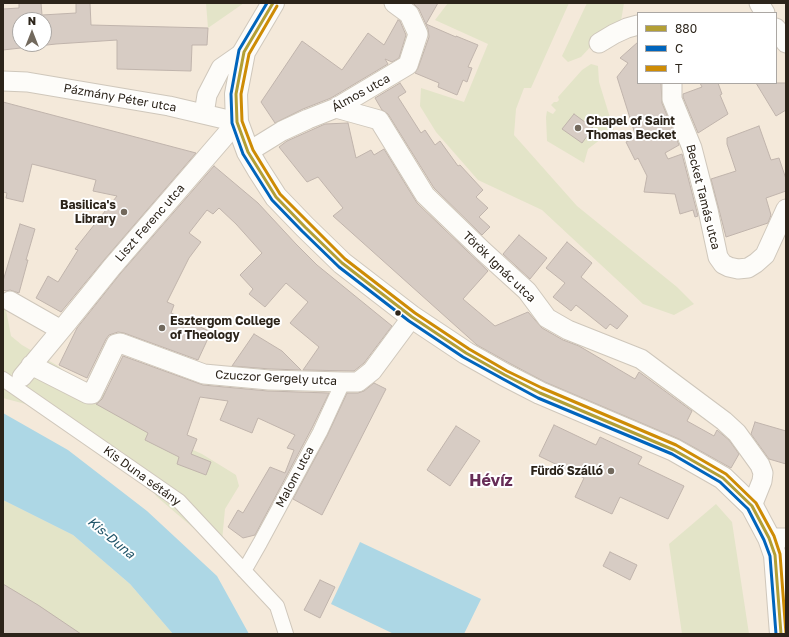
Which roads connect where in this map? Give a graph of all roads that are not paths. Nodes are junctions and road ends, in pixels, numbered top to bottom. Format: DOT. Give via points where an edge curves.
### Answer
graph roads {
  1 [pos="273,3"];
  2 [pos="394,3"];
  3 [pos="637,25"];
  4 [pos="777,30"];
  5 [pos="600,43"];
  6 [pos="786,43"];
  7 [pos="244,52"];
  8 [pos="3,81"];
  9 [pos="672,84"];
  10 [pos="336,108"];
  11 [pos="204,114"];
  12 [pos="236,122"];
  13 [pos="248,152"];
  14 [pos="786,209"];
  15 [pos="10,301"];
  16 [pos="412,317"];
  17 [pos="64,327"];
  18 [pos="116,344"];
  19 [pos="3,378"];
  20 [pos="343,382"];
  21 [pos="752,506"];
  22 [pos="778,538"];
  23 [pos="244,571"];
  24 [pos="286,634"];
  25 [pos="781,634"];
  1 -- 7 [label="main road"];
  2 -- 10 [label="street, Álmos utca" via="409,14 418,34 408,65"];
  3 -- 5 [label="street" via="614,34"];
  4 -- 6 [label="street"];
  7 -- 11 [label="street" via="221,68 207,95"];
  7 -- 12 [label="main road" via="236,94"];
  8 -- 11 [label="street, Pázmány Péter utca" via="34,84"];
  9 -- 14 [label="street, Becket Tamás utca" via="672,99 692,148 718,257 723,264 738,269 748,268 756,263 765,255"];
  10 -- 13 [label="street, Álmos utca" via="282,131"];
  10 -- 21 [label="street, Török Ignác utca" via="379,120 425,195 527,291 547,318 568,330 641,359 724,421 741,438 763,473"];
  11 -- 12 [label="street, Pázmány Péter utca"];
  12 -- 13 [label="main road"];
  12 -- 17 [label="street, Liszt Ferenc utca" via="112,266"];
  13 -- 16 [label="main road" via="276,197 305,227 342,263"];
  15 -- 17 [label="street"];
  16 -- 20 [label="street, Czuczor Gergely utca" via="372,371 358,382"];
  16 -- 21 [label="main road" via="466,353 540,393 674,450 723,478"];
  17 -- 18 [label="street, Liszt Ferenc utca" via="27,371 92,394"];
  18 -- 20 [label="street, Czuczor Gergely utca" via="120,343 204,374 269,380"];
  19 -- 23 [label="street, Kis Duna sétány" via="179,501"];
  20 -- 23 [label="street, Malom utca" via="316,439"];
  21 -- 22 [label="main road"];
  22 -- 25 [label="main road" via="774,555"];
  23 -- 24 [label="street, Kis Duna sétány" via="277,606"];
}
